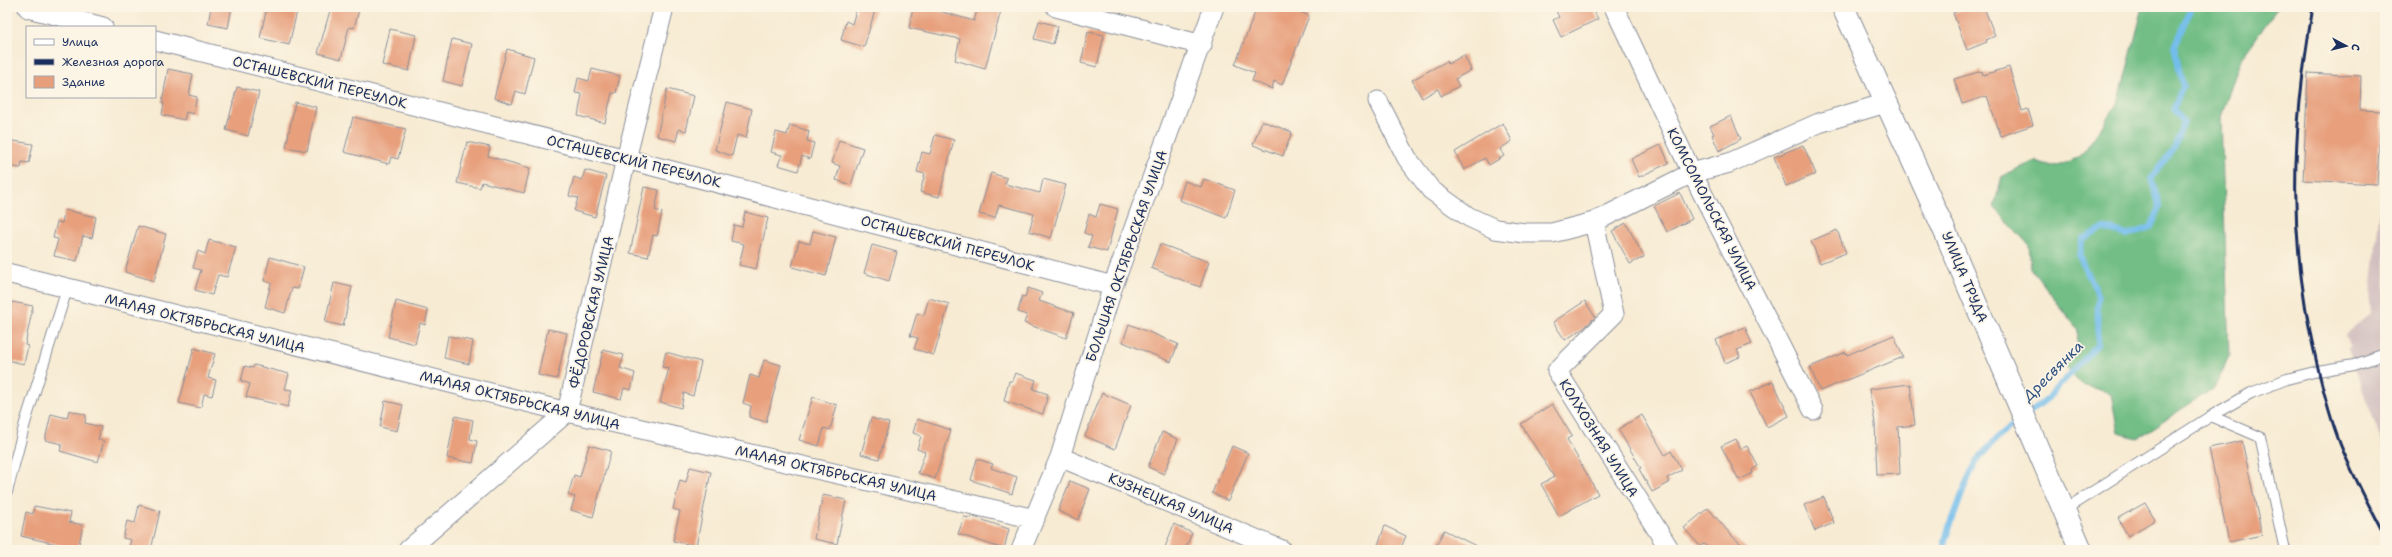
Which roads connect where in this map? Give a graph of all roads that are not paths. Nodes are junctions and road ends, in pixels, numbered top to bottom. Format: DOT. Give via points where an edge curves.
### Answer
graph roads {
  1 [pos="664,7"];
  2 [pos="1056,7"];
  3 [pos="1214,7"];
  4 [pos="1614,7"];
  5 [pos="1843,7"];
  6 [pos="28,8"];
  7 [pos="99,26"];
  8 [pos="156,40"];
  9 [pos="1202,45"];
  10 [pos="1378,101"];
  11 [pos="1886,103"];
  12 [pos="626,159"];
  13 [pos="1692,173"];
  14 [pos="1594,222"];
  15 [pos="7,273"];
  16 [pos="1113,286"];
  17 [pos="67,289"];
  18 [pos="2385,354"];
  19 [pos="1813,410"];
  20 [pos="567,412"];
  21 [pos="2211,416"];
  22 [pos="1060,457"];
  23 [pos="7,492"];
  24 [pos="2064,510"];
  25 [pos="1035,519"];
  26 [pos="408,550"];
  27 [pos="1021,550"];
  28 [pos="1282,550"];
  29 [pos="1670,550"];
  30 [pos="2081,550"];
  31 [pos="2285,550"];
  1 -- 12 [label="street, ФЁДОРОВСКАЯ УЛИЦА"];
  2 -- 9 [label="street"];
  3 -- 9 [label="street, БОЛЬШАЯ ОКТЯБРЬСКАЯ УЛИЦА"];
  4 -- 13 [label="street, КОМСОМОЛЬСКАЯ УЛИЦА"];
  5 -- 11 [label="street, УЛИЦА ТРУДА"];
  6 -- 7 [label="street"];
  8 -- 12 [label="street, ОСТАШЕВСКИЙ ПЕРЕУЛОК"];
  9 -- 16 [label="street, БОЛЬШАЯ ОКТЯБРЬСКАЯ УЛИЦА"];
  10 -- 14 [label="street" via="1407,158 1431,190 1469,217 1495,228 1525,233 1552,233"];
  11 -- 13 [label="street" via="1819,123 1729,163"];
  11 -- 24 [label="street, УЛИЦА ТРУДА" via="1947,236"];
  12 -- 16 [label="street, ОСТАШЕВСКИЙ ПЕРЕУЛОК"];
  12 -- 20 [label="street, ФЁДОРОВСКАЯ УЛИЦА"];
  13 -- 14 [label="street"];
  13 -- 19 [label="street, КОМСОМОЛЬСКАЯ УЛИЦА"];
  14 -- 29 [label="street, КОЛХОЗНАЯ УЛИЦА" via="1614,314 1557,371"];
  15 -- 17 [label="street, МАЛАЯ ОКТЯБРЬСКАЯ УЛИЦА"];
  16 -- 22 [label="street, БОЛЬШАЯ ОКТЯБРЬСКАЯ УЛИЦА"];
  17 -- 20 [label="street, МАЛАЯ ОКТЯБРЬСКАЯ УЛИЦА"];
  17 -- 23 [label="lane" via="25,423"];
  18 -- 21 [label="lane" via="2354,365 2287,379 2251,393"];
  20 -- 25 [label="street, МАЛАЯ ОКТЯБРЬСКАЯ УЛИЦА"];
  20 -- 26 [label="street"];
  21 -- 24 [label="lane"];
  21 -- 31 [label="lane" via="2260,437"];
  22 -- 25 [label="street, БОЛЬШАЯ ОКТЯБРЬСКАЯ УЛИЦА"];
  22 -- 28 [label="street, КУЗНЕЦКАЯ УЛИЦА"];
  24 -- 30 [label="street, УЛИЦА ТРУДА"];
  25 -- 27 [label="street, БОЛЬШАЯ ОКТЯБРЬСКАЯ УЛИЦА"];
}
